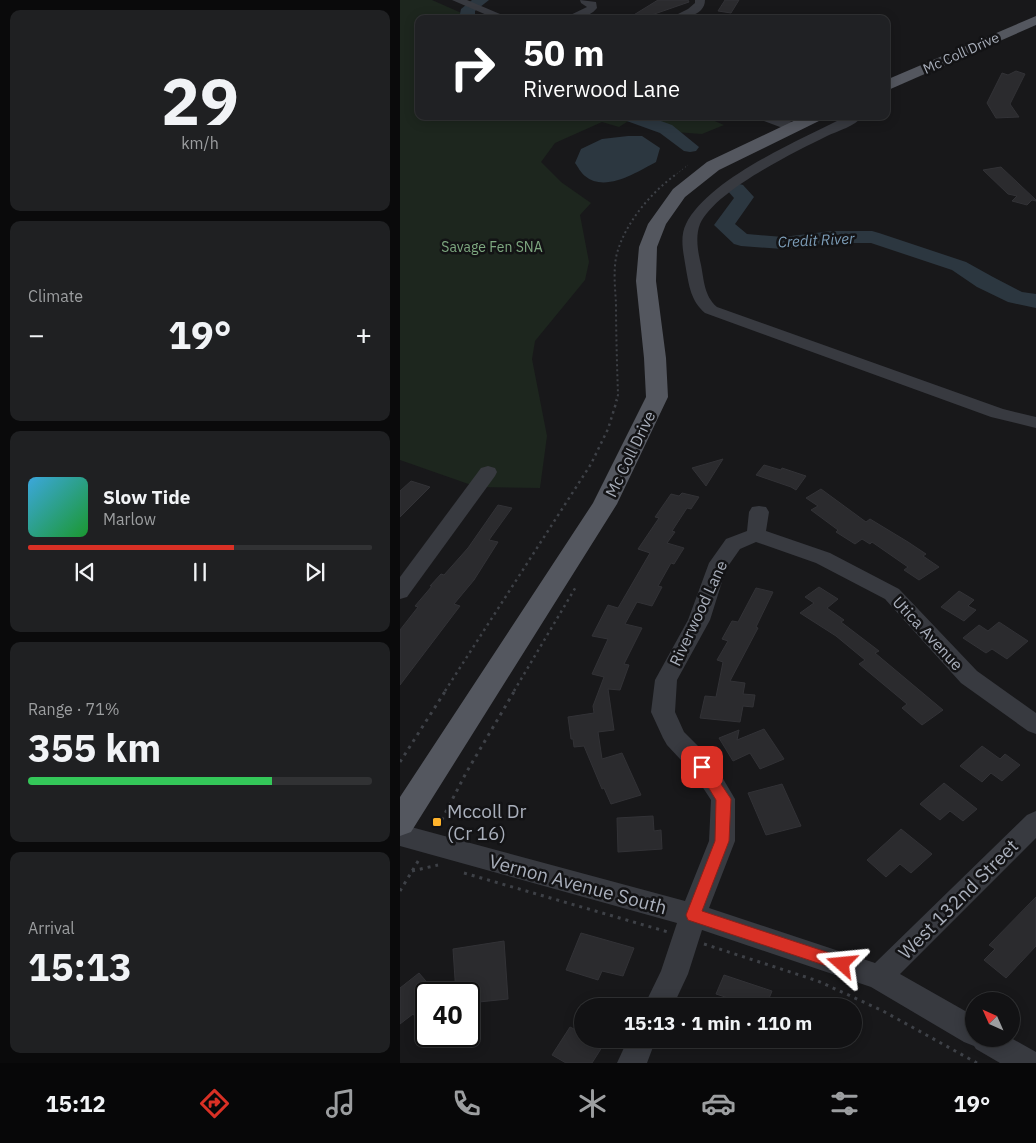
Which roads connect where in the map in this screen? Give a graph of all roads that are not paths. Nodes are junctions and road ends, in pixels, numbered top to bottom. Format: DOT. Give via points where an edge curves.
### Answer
graph roads {
  1 [pos="457,0"];
  2 [pos="586,0"];
  3 [pos="700,0"];
  4 [pos="497,15"];
  5 [pos="578,15"];
  6 [pos="682,15"];
  7 [pos="1036,20"];
  8 [pos="890,84"];
  9 [pos="774,120"];
  10 [pos="808,120"];
  11 [pos="849,120"];
  12 [pos="792,127"];
  13 [pos="1036,423"];
  14 [pos="488,472"];
  15 [pos="759,512"];
  16 [pos="756,535"];
  17 [pos="400,592"];
  18 [pos="1036,725"];
  19 [pos="1036,822"];
  20 [pos="400,823"];
  21 [pos="400,835"];
  22 [pos="693,915"];
  23 [pos="879,976"];
  24 [pos="662,998"];
  25 [pos="965,1027"];
  26 [pos="638,1048"];
  27 [pos="1001,1048"];
  28 [pos="632,1063"];
  29 [pos="1027,1063"];
  1 -- 4 [label="street"];
  2 -- 5 [label="street" via="592,8"];
  3 -- 6 [label="street" via="692,11"];
  7 -- 8 [label="main road, Mc Coll Drive"];
  9 -- 12 [label="street"];
  10 -- 12 [label="main road, Mc Coll Drive"];
  11 -- 13 [label="street" via="735,182 699,213 693,223 690,249 697,290 704,305 869,368"];
  12 -- 20 [label="main road, Mc Coll Drive" via="713,166 679,193 657,224 648,247 646,282 658,397 605,504"];
  14 -- 17 [label="street"];
  15 -- 16 [label="street"];
  16 -- 18 [label="street, Utica Avenue" via="823,558 892,594 969,676"];
  16 -- 22 [label="street, Riverwood Lane" via="733,544 716,568 698,620 666,680 663,712 675,738 702,767 724,799 722,841"];
  19 -- 23 [label="street, West 132nd Street"];
  21 -- 22 [label="street, Vernon Avenue South"];
  22 -- 23 [label="street, Vernon Avenue South"];
  22 -- 24 [label="street" via="674,974"];
  23 -- 25 [label="street, Vernon Avenue South"];
  26 -- 28 [label="street"];
  27 -- 29 [label="street"];
}
